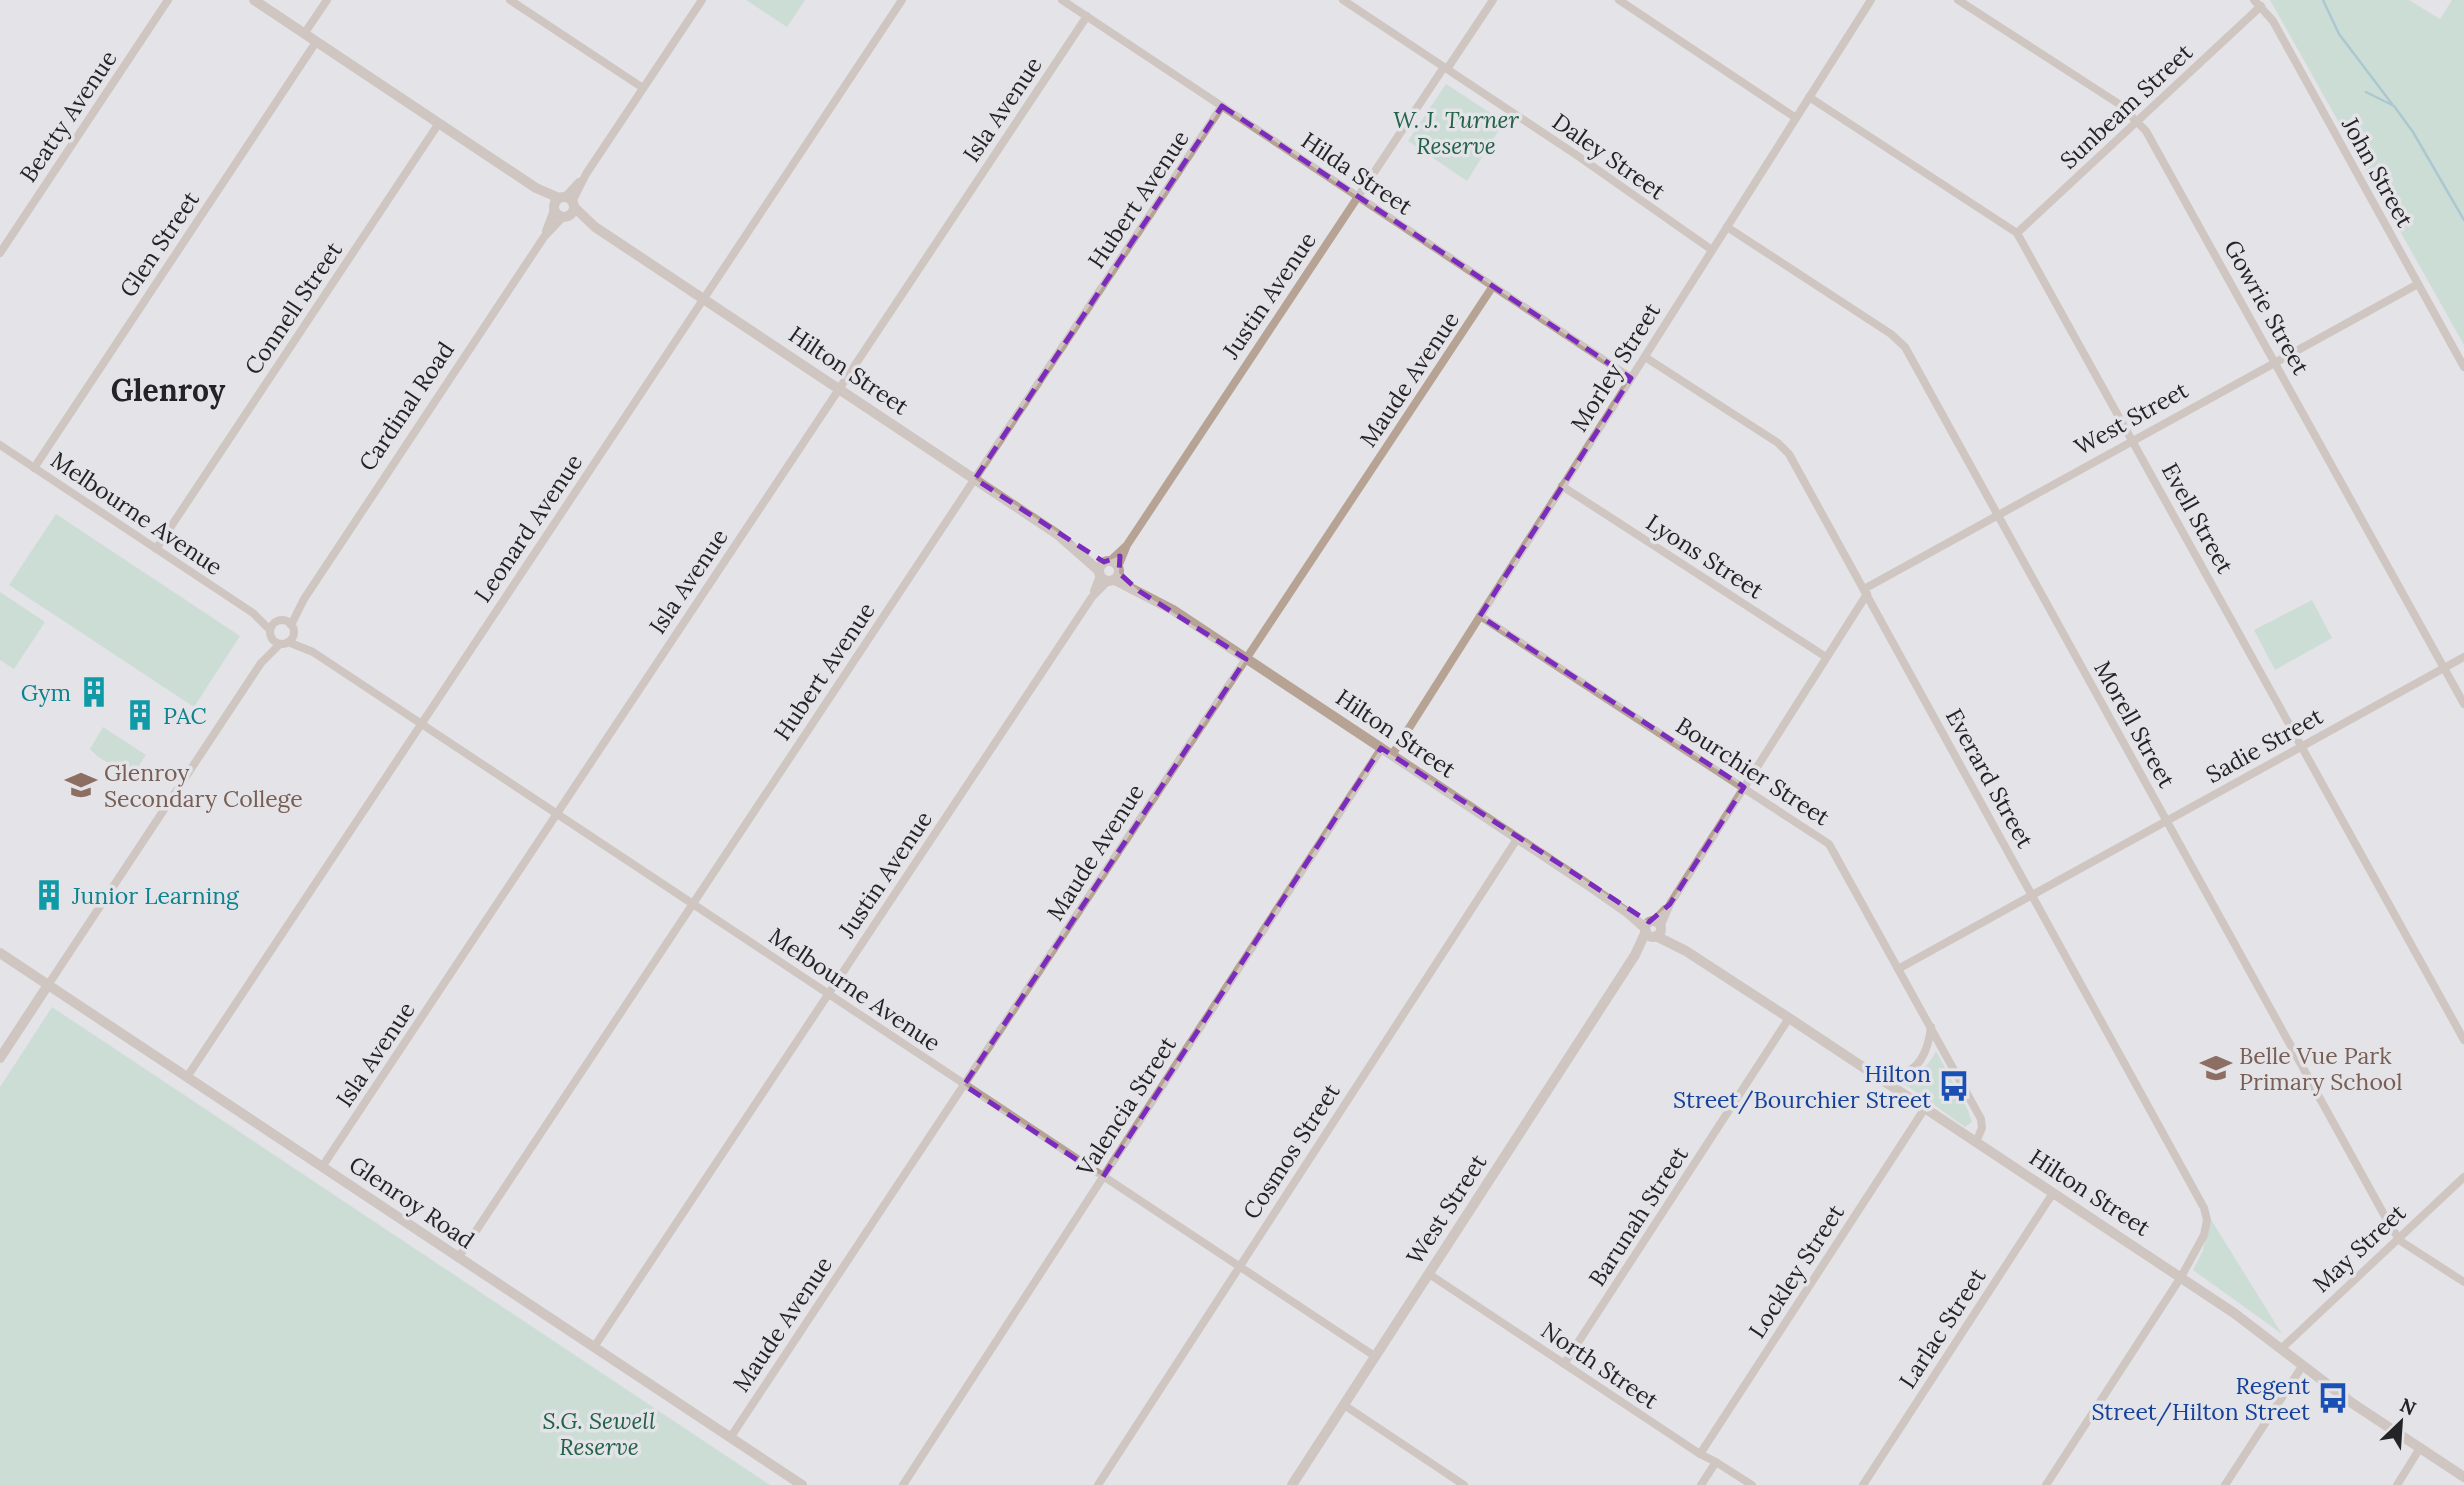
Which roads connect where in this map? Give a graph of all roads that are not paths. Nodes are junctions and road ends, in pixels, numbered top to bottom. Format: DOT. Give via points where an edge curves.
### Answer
graph roads {
  1 [pos="168,0"];
  2 [pos="254,0"];
  3 [pos="327,0"];
  4 [pos="510,0"];
  5 [pos="702,0"];
  6 [pos="902,0"];
  7 [pos="1062,0"];
  8 [pos="1343,0"];
  9 [pos="1493,0"];
  10 [pos="1619,0"];
  11 [pos="1871,0"];
  12 [pos="1958,0"];
  13 [pos="2254,0"];
  14 [pos="2261,6"];
  15 [pos="1087,16"];
  16 [pos="304,34"];
  17 [pos="316,42"];
  18 [pos="1446,68"];
  19 [pos="643,88"];
  20 [pos="1809,97"];
  21 [pos="1222,106"];
  22 [pos="1796,118"];
  23 [pos="2138,121"];
  24 [pos="439,123"];
  25 [pos="1358,197"];
  26 [pos="564,207"];
  27 [pos="1727,227"];
  28 [pos="2017,233"];
  29 [pos="1712,250"];
  30 [pos="0,253"];
  31 [pos="2418,284"];
  32 [pos="1493,286"];
  33 [pos="703,299"];
  34 [pos="1645,357"];
  35 [pos="2275,362"];
  36 [pos="2464,367"];
  37 [pos="1631,378"];
  38 [pos="839,389"];
  39 [pos="2133,441"];
  40 [pos="0,445"];
  41 [pos="34,468"];
  42 [pos="975,479"];
  43 [pos="1562,486"];
  44 [pos="1998,515"];
  45 [pos="156,549"];
  46 [pos="1109,571"];
  47 [pos="1865,591"];
  48 [pos="253,613"];
  49 [pos="1480,616"];
  50 [pos="285,631"];
  51 [pos="271,634"];
  52 [pos="1826,657"];
  53 [pos="2464,657"];
  54 [pos="1246,659"];
  55 [pos="261,663"];
  56 [pos="2444,668"];
  57 [pos="2464,704"];
  58 [pos="421,724"];
  59 [pos="2301,746"];
  60 [pos="1381,748"];
  61 [pos="1392,755"];
  62 [pos="1744,788"];
  63 [pos="556,814"];
  64 [pos="2167,821"];
  65 [pos="1517,839"];
  66 [pos="2033,895"];
  67 [pos="693,904"];
  68 [pos="1653,929"];
  69 [pos="0,953"];
  70 [pos="1898,969"];
  71 [pos="48,985"];
  72 [pos="828,995"];
  73 [pos="1789,1018"];
  74 [pos="1931,1027"];
  75 [pos="2464,1041"];
  76 [pos="0,1058"];
  77 [pos="1877,1076"];
  78 [pos="187,1077"];
  79 [pos="964,1085"];
  80 [pos="1925,1108"];
  81 [pos="1976,1142"];
  82 [pos="322,1167"];
  83 [pos="1103,1177"];
  84 [pos="2464,1177"];
  85 [pos="2053,1193"];
  86 [pos="2398,1238"];
  87 [pos="458,1258"];
  88 [pos="1239,1267"];
  89 [pos="1429,1274"];
  90 [pos="2180,1277"];
  91 [pos="2464,1282"];
  92 [pos="594,1347"];
  93 [pos="2282,1348"];
  94 [pos="1376,1357"];
  95 [pos="1564,1364"];
  96 [pos="2303,1365"];
  97 [pos="1344,1405"];
  98 [pos="730,1438"];
  99 [pos="2420,1448"];
  100 [pos="1700,1454"];
  101 [pos="1716,1462"];
  102 [pos="2464,1477"];
  103 [pos="802,1485"];
  104 [pos="903,1485"];
  105 [pos="1098,1485"];
  106 [pos="1292,1485"];
  107 [pos="1464,1485"];
  108 [pos="1701,1485"];
  109 [pos="1752,1485"];
  110 [pos="1863,1485"];
  111 [pos="2046,1485"];
  112 [pos="2225,1485"];
  113 [pos="2397,1485"];
  1 -- 30 [label="street, Beatty Avenue"];
  2 -- 16 [label="street, Hilton Street"];
  3 -- 16 [label="street"];
  4 -- 19 [label="street"];
  5 -- 19 [label="street, Cardinal Road"];
  6 -- 33 [label="street, Leonard Avenue"];
  7 -- 15 [label="street, Hilda Street"];
  8 -- 18 [label="street, Daley Street"];
  9 -- 18 [label="street, Justin Avenue"];
  10 -- 22 [label="street"];
  11 -- 20 [label="street, Morley Street"];
  12 -- 23 [label="street, Gowrie Street" via="2119,104"];
  13 -- 14 [label="street, John Street"];
  14 -- 23 [label="street, Sunbeam Street"];
  14 -- 31 [label="street, John Street"];
  15 -- 21 [label="street, Hilda Street"];
  15 -- 38 [label="street, Isla Avenue"];
  16 -- 17 [label="street, Hilton Street"];
  17 -- 24 [label="street, Hilton Street"];
  17 -- 41 [label="street, Glen Street"];
  18 -- 25 [label="street, Justin Avenue"];
  18 -- 29 [label="street, Daley Street"];
  19 -- 26 [label="street, Cardinal Road"];
  20 -- 22 [label="street, Morley Street"];
  20 -- 28 [label="street, Evell Street"];
  21 -- 25 [label="street, Hilda Street"];
  21 -- 42 [label="street, Hubert Avenue"];
  22 -- 27 [label="street, Morley Street"];
  23 -- 28 [label="street, Sunbeam Street"];
  23 -- 35 [label="street, Gowrie Street"];
  24 -- 26 [label="street, Hilton Street"];
  24 -- 45 [label="street, Connell Street"];
  25 -- 32 [label="street, Hilda Street"];
  25 -- 46 [label="street, Justin Avenue"];
  26 -- 33 [label="street, Hilton Street"];
  26 -- 50 [label="street, Cardinal Road"];
  27 -- 29 [label="street, Morley Street"];
  27 -- 44 [label="street, Morell Street" via="1900,341"];
  28 -- 39 [label="street, Evell Street"];
  29 -- 34 [label="street, Morley Street"];
  31 -- 35 [label="street, West Street"];
  31 -- 36 [label="street, John Street"];
  32 -- 37 [label="street, Hilda Street"];
  32 -- 54 [label="street, Maude Avenue"];
  33 -- 38 [label="street, Hilton Street"];
  33 -- 58 [label="street, Leonard Avenue"];
  34 -- 37 [label="street, Morley Street"];
  34 -- 47 [label="street, Everard Street" via="1784,448"];
  35 -- 39 [label="street, West Street"];
  35 -- 56 [label="street, Gowrie Street"];
  37 -- 43 [label="street, Morley Street"];
  38 -- 42 [label="street, Hilton Street"];
  38 -- 63 [label="street, Isla Avenue"];
  39 -- 44 [label="street, West Street"];
  39 -- 59 [label="street, Evell Street"];
  40 -- 41 [label="street, Melbourne Avenue"];
  41 -- 45 [label="street, Melbourne Avenue"];
  42 -- 46 [label="street, Hilton Street"];
  42 -- 67 [label="street, Hubert Avenue"];
  43 -- 49 [label="street, Morley Street"];
  43 -- 52 [label="street, Lyons Street"];
  44 -- 47 [label="street, West Street"];
  44 -- 64 [label="street, Morell Street"];
  45 -- 48 [label="street, Melbourne Avenue"];
  46 -- 54 [label="street, Hilton Street"];
  46 -- 72 [label="street, Justin Avenue"];
  47 -- 52 [label="street, West Street"];
  47 -- 66 [label="street, Everard Street"];
  48 -- 50 [label="street, Melbourne Avenue"];
  48 -- 51 [label="street, Melbourne Avenue"];
  49 -- 61 [label="street, Morley Street"];
  49 -- 62 [label="street, Bourchier Street"];
  50 -- 51 [label="street, Melbourne Avenue"];
  50 -- 51 [label="street, Cardinal Road"];
  50 -- 55 [label="street, Cardinal Road"];
  50 -- 58 [label="street, Melbourne Avenue"];
  51 -- 55 [label="street, Cardinal Road"];
  52 -- 62 [label="street, West Street"];
  53 -- 56 [label="street, Sadie Street"];
  54 -- 60 [label="street, Hilton Street"];
  54 -- 79 [label="street, Maude Avenue"];
  55 -- 71 [label="street, Cardinal Road"];
  56 -- 57 [label="street, Gowrie Street"];
  56 -- 59 [label="street, Sadie Street"];
  58 -- 63 [label="street, Melbourne Avenue"];
  58 -- 78 [label="street, Leonard Avenue"];
  59 -- 64 [label="street, Sadie Street"];
  59 -- 75 [label="street, Evell Street"];
  60 -- 61 [label="street, Hilton Street"];
  60 -- 83 [label="street, Valencia Street"];
  61 -- 65 [label="street, Hilton Street"];
  62 -- 68 [label="street, West Street"];
  62 -- 70 [label="street, Bourchier Street" via="1829,844"];
  63 -- 67 [label="street, Melbourne Avenue"];
  63 -- 82 [label="street, Isla Avenue"];
  64 -- 66 [label="street, Sadie Street"];
  64 -- 86 [label="street, Morell Street"];
  65 -- 68 [label="street, Hilton Street"];
  65 -- 88 [label="street, Cosmos Street"];
  66 -- 70 [label="street, Sadie Street"];
  66 -- 90 [label="street, Everard Street" via="2204,1208 2204,1234"];
  67 -- 72 [label="street, Melbourne Avenue"];
  67 -- 87 [label="street, Hubert Avenue"];
  68 -- 73 [label="street, Hilton Street"];
  68 -- 89 [label="street, West Street"];
  69 -- 71 [label="street, Glenroy Road"];
  70 -- 74 [label="street, Bourchier Street"];
  71 -- 76 [label="street, Cardinal Road"];
  71 -- 78 [label="street, Glenroy Road"];
  72 -- 79 [label="street, Melbourne Avenue"];
  72 -- 92 [label="street, Justin Avenue"];
  73 -- 77 [label="street, Hilton Street"];
  73 -- 95 [label="street, Barunah Street"];
  74 -- 77 [label="street" via="1919,1064 1896,1076"];
  74 -- 81 [label="street, Bourchier Street" via="1980,1119 1982,1128"];
  77 -- 80 [label="street, Hilton Street"];
  78 -- 82 [label="street, Glenroy Road"];
  79 -- 83 [label="street, Melbourne Avenue"];
  79 -- 98 [label="street, Maude Avenue"];
  80 -- 81 [label="street, Hilton Street"];
  80 -- 100 [label="street, Lockley Street"];
  81 -- 85 [label="street, Hilton Street"];
  82 -- 87 [label="street, Glenroy Road"];
  83 -- 88 [label="street, Melbourne Avenue"];
  83 -- 104 [label="street, Valencia Street"];
  84 -- 86 [label="street, May Street"];
  85 -- 90 [label="street, Hilton Street"];
  85 -- 110 [label="street, Larlac Street"];
  86 -- 91 [label="street, Morell Street"];
  86 -- 93 [label="street, May Street"];
  87 -- 92 [label="street, Glenroy Road"];
  88 -- 94 [label="street, Melbourne Avenue"];
  88 -- 105 [label="street, Cosmos Street"];
  89 -- 94 [label="street, West Street"];
  89 -- 95 [label="street, North Street"];
  90 -- 93 [label="street, Hilton Street"];
  90 -- 111 [label="street, Everard Street"];
  92 -- 98 [label="street, Glenroy Road"];
  93 -- 96 [label="street, Hilton Street"];
  94 -- 97 [label="street, West Street"];
  95 -- 100 [label="street, North Street"];
  96 -- 99 [label="street, Hilton Street"];
  96 -- 112 [label="street"];
  97 -- 106 [label="street, West Street"];
  97 -- 107 [label="street"];
  98 -- 103 [label="street, Glenroy Road"];
  99 -- 102 [label="street, Hilton Street"];
  99 -- 113 [label="street"];
  100 -- 101 [label="street, North Street"];
  101 -- 108 [label="street"];
  101 -- 109 [label="street, North Street"];
}
